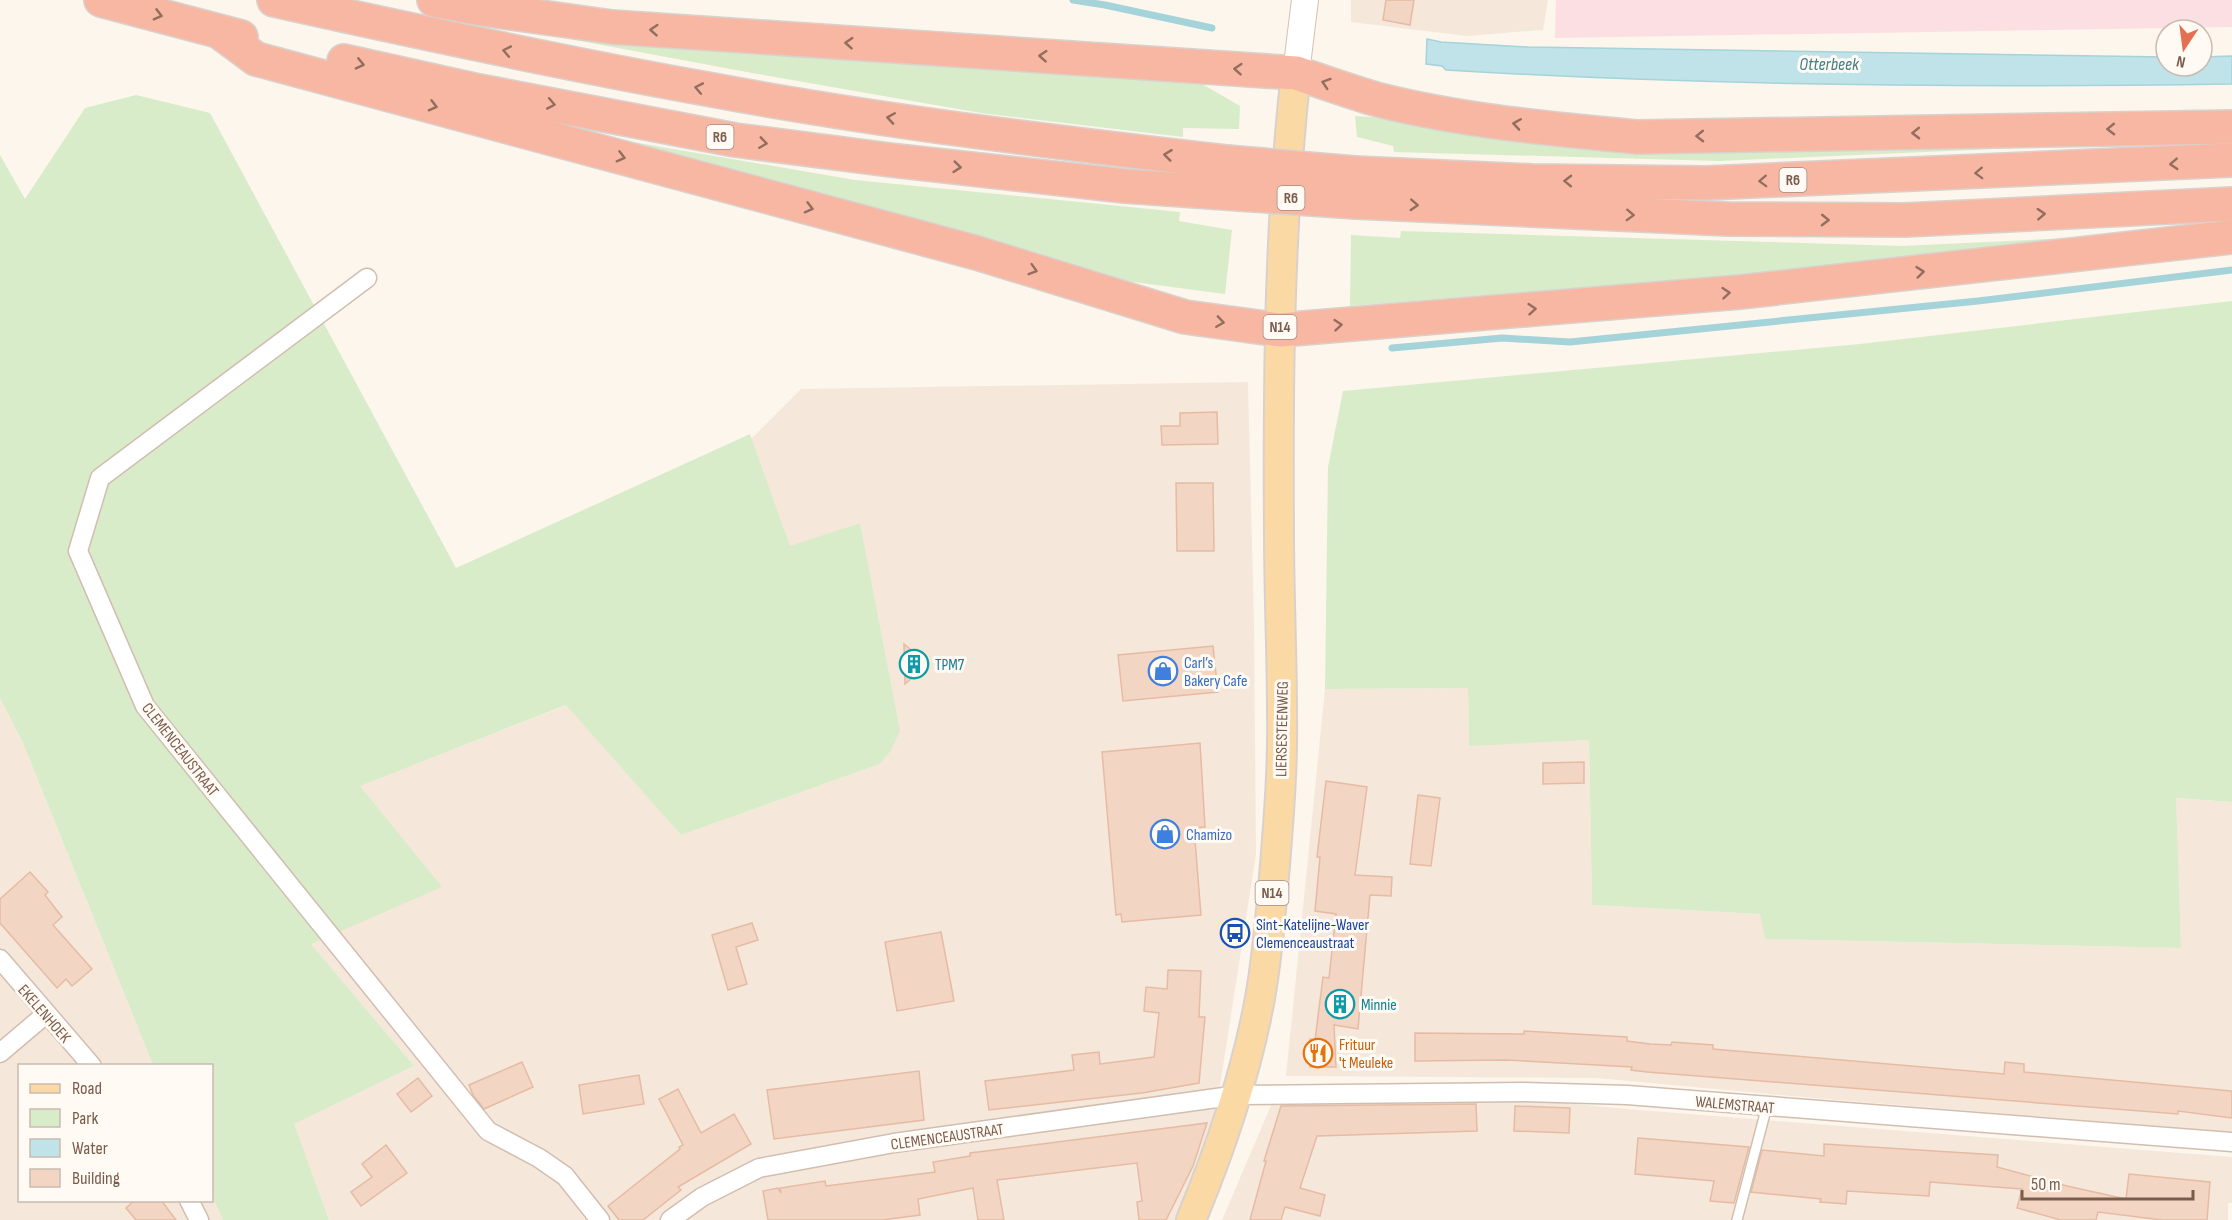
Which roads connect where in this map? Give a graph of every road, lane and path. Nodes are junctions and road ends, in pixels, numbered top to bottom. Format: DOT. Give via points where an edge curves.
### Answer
graph roads {
  1 [pos="101,0"];
  2 [pos="274,0"];
  3 [pos="434,0"];
  4 [pos="1305,0"];
  5 [pos="221,33"];
  6 [pos="1296,73"];
  7 [pos="2232,128"];
  8 [pos="2232,160"];
  9 [pos="1355,187"];
  10 [pos="2232,204"];
  11 [pos="2232,237"];
  12 [pos="367,278"];
  13 [pos="1280,330"];
  14 [pos="0,959"];
  15 [pos="46,1014"];
  16 [pos="0,1053"];
  17 [pos="91,1064"];
  18 [pos="1238,1095"];
  19 [pos="1767,1106"];
  20 [pos="2232,1142"];
  21 [pos="190,1202"];
  22 [pos="199,1220"];
  23 [pos="600,1220"];
  24 [pos="670,1220"];
  25 [pos="1191,1220"];
  26 [pos="1737,1220"];
  1 -- 5 [label="highway, R6, one-way"];
  9 -- 2 [label="highway, R6, one-way, bridge" via="1226,162 1019,138 709,90 446,39"];
  6 -- 3 [label="highway, one-way" via="612,27"];
  4 -- 6 [label="main road, N14"];
  5 -- 9 [label="highway, R6, one-way, bridge" via="479,91 735,140 1125,186 1225,194"];
  5 -- 13 [label="highway, one-way" via="256,59 977,253 1185,317"];
  7 -- 6 [label="highway, one-way" via="1637,137 1464,116 1379,99"];
  6 -- 13 [label="main road, LIERSESTEENWEG / N14" via="1283,226"];
  8 -- 9 [label="highway, R6, one-way" via="1707,183 1532,181"];
  9 -- 10 [label="highway, R6, one-way" via="1728,219 1905,220"];
  13 -- 11 [label="highway, one-way" via="1740,292"];
  12 -- 23 [label="street, CLEMENCEAUSTRAAT" via="100,478 78,551 145,706 489,1131 564,1176"];
  13 -- 18 [label="main road, LIERSESTEENWEG / N14" via="1280,793 1260,996"];
  14 -- 15 [label="street, EKELENHOEK"];
  15 -- 16 [label="street"];
  15 -- 17 [label="street, EKELENHOEK"];
  18 -- 19 [label="street, WALEMSTRAAT" via="1523,1092"];
  18 -- 24 [label="street, CLEMENCEAUSTRAAT" via="894,1143 759,1168 702,1197"];
  18 -- 25 [label="main road, LIERSESTEENWEG / N14"];
  19 -- 20 [label="street, WALEMSTRAAT"];
  19 -- 26 [label="lane"];
  21 -- 22 [label="street"];
}
